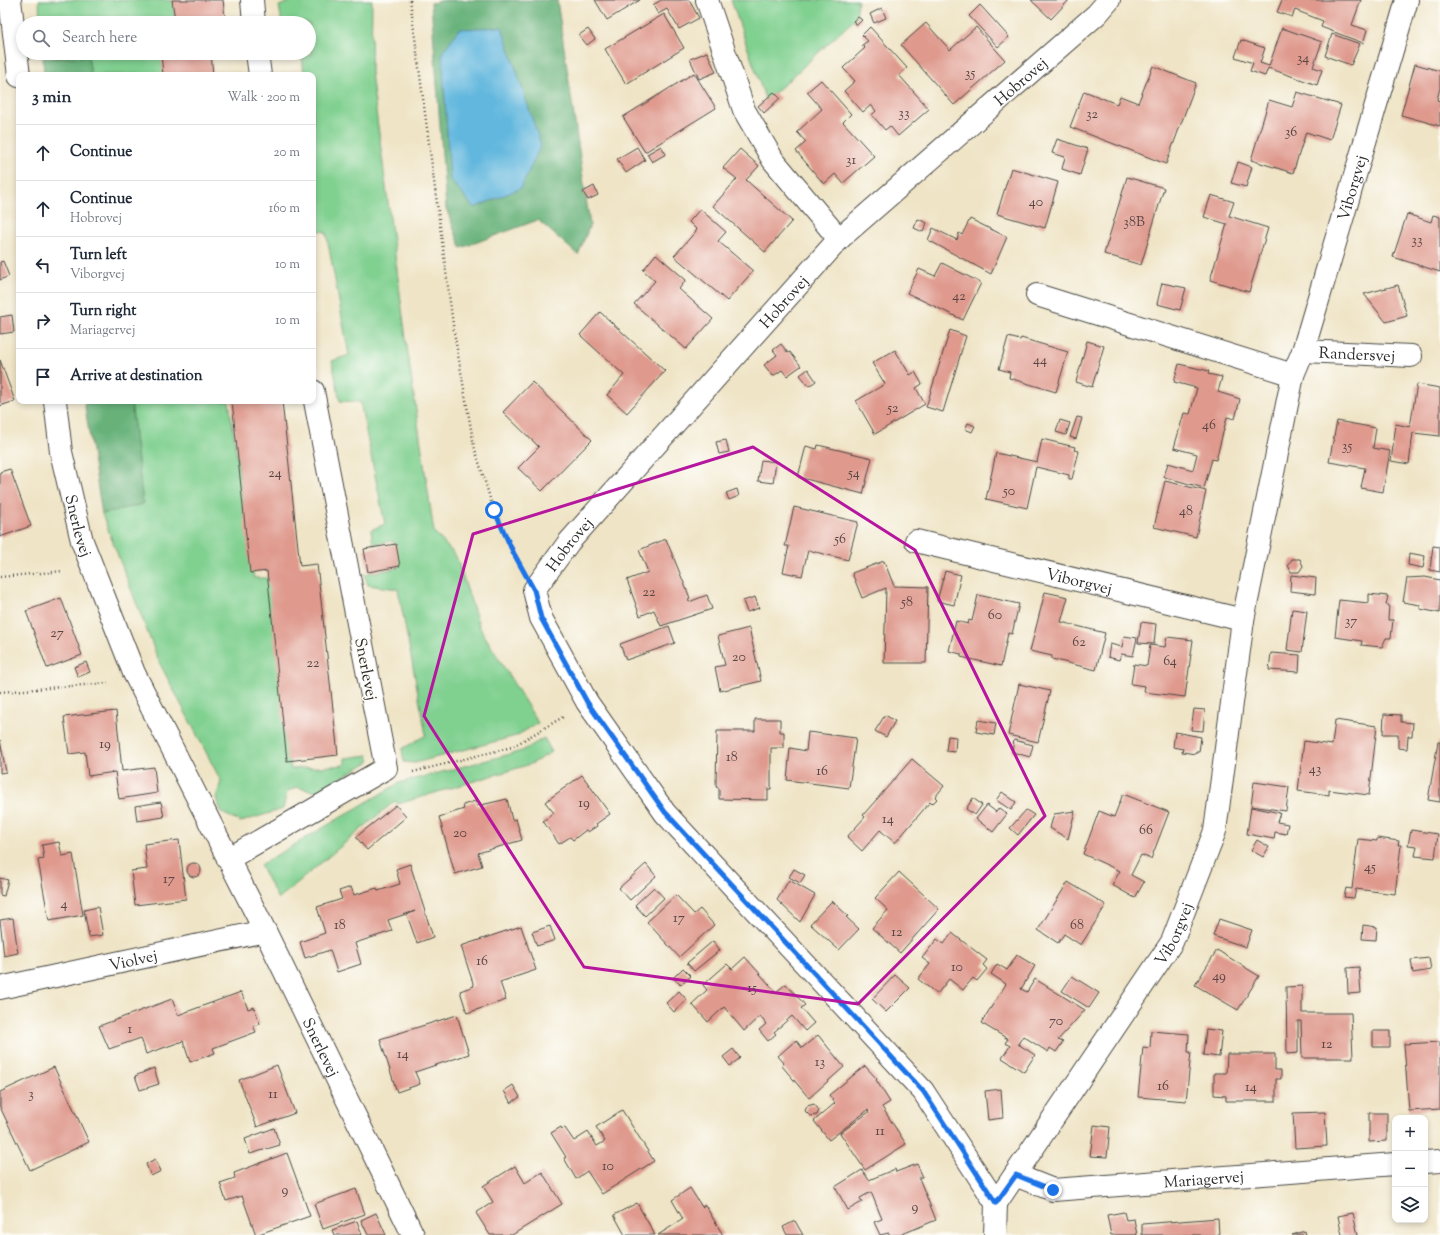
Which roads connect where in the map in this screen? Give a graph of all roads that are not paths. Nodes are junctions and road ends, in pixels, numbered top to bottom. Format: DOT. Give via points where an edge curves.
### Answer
graph roads {
  1 [pos="10,0"];
  2 [pos="252,0"];
  3 [pos="707,0"];
  4 [pos="1109,0"];
  5 [pos="1407,0"];
  6 [pos="253,16"];
  7 [pos="16,51"];
  8 [pos="17,60"];
  9 [pos="258,60"];
  10 [pos="19,72"];
  11 [pos="260,72"];
  12 [pos="839,239"];
  13 [pos="1037,294"];
  14 [pos="1303,351"];
  15 [pos="1411,356"];
  16 [pos="1293,375"];
  17 [pos="55,404"];
  18 [pos="316,404"];
  19 [pos="916,541"];
  20 [pos="1243,620"];
  21 [pos="228,859"];
  22 [pos="266,931"];
  23 [pos="0,988"];
  24 [pos="1440,1161"];
  25 [pos="1428,1162"];
  26 [pos="1392,1164"];
  27 [pos="1016,1175"];
  28 [pos="996,1203"];
  29 [pos="413,1235"];
  30 [pos="995,1235"];
  1 -- 7 [label="street"];
  2 -- 6 [label="street"];
  3 -- 12 [label="street" via="744,110 773,160"];
  4 -- 12 [label="street, Hobrovej" via="1097,14"];
  5 -- 14 [label="street, Viborgvej"];
  8 -- 10 [label="street"];
  9 -- 11 [label="street"];
  12 -- 28 [label="street, Hobrovej" via="569,542 534,590 541,618 587,702 665,812 923,1091"];
  13 -- 16 [label="street"];
  14 -- 15 [label="street, Randersvej"];
  14 -- 16 [label="street, Viborgvej"];
  16 -- 20 [label="street, Viborgvej"];
  17 -- 21 [label="street, Snerlevej" via="61,452 82,541 134,673"];
  18 -- 21 [label="street, Snerlevej" via="386,768"];
  19 -- 20 [label="street, Viborgvej"];
  20 -- 27 [label="street, Viborgvej" via="1215,831 1172,942"];
  21 -- 22 [label="street, Snerlevej"];
  22 -- 23 [label="street, Violvej"];
  22 -- 29 [label="street, Snerlevej"];
  24 -- 25 [label="street"];
  26 -- 27 [label="street, Mariagervej" via="1053,1190"];
  27 -- 28 [label="street, Viborgvej"];
  28 -- 30 [label="street"];
}
